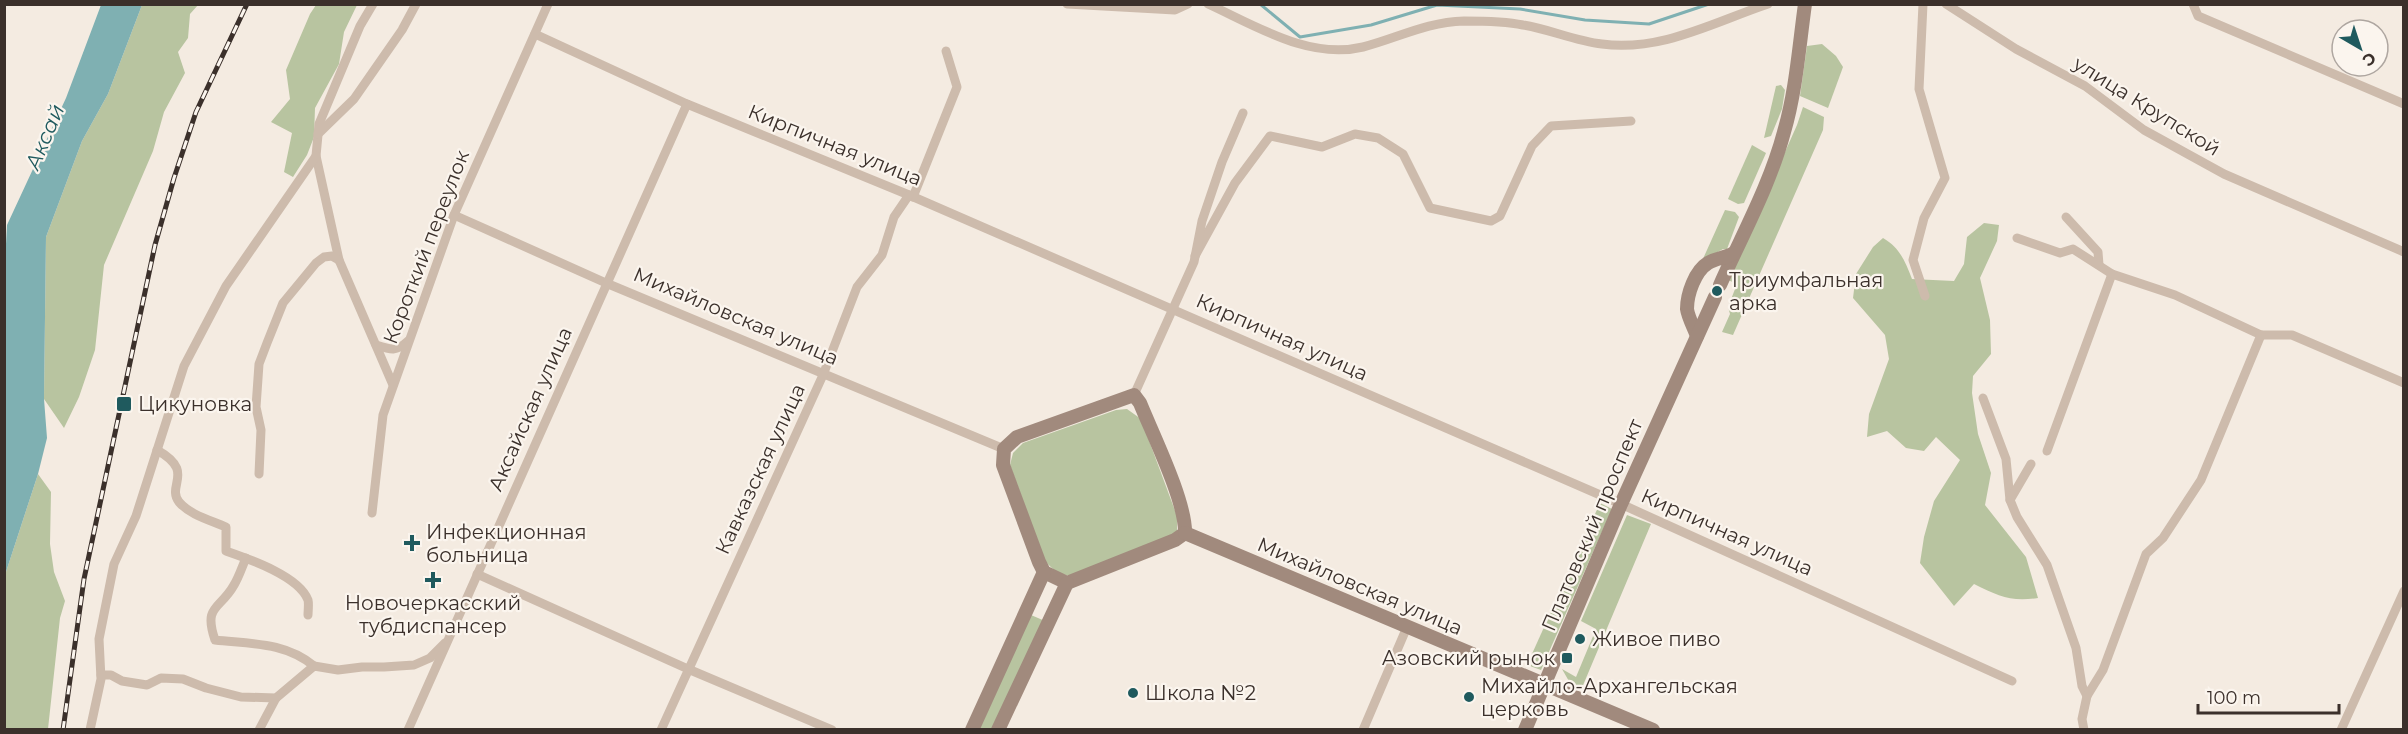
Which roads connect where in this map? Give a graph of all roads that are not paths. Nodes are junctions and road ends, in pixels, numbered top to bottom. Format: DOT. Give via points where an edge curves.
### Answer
graph roads {
  1 [pos="373,4"];
  2 [pos="416,4"];
  3 [pos="548,4"];
  4 [pos="1067,4"];
  5 [pos="1188,4"];
  6 [pos="1208,4"];
  7 [pos="1768,4"];
  8 [pos="1805,4"];
  9 [pos="1923,4"];
  10 [pos="1946,4"];
  11 [pos="2193,4"];
  12 [pos="535,34"];
  13 [pos="946,51"];
  14 [pos="687,104"];
  15 [pos="2403,104"];
  16 [pos="1243,112"];
  17 [pos="1631,121"];
  18 [pos="318,134"];
  19 [pos="316,156"];
  20 [pos="911,196"];
  21 [pos="454,215"];
  22 [pos="2066,217"];
  23 [pos="2017,238"];
  24 [pos="2403,252"];
  25 [pos="1734,253"];
  26 [pos="1195,256"];
  27 [pos="339,260"];
  28 [pos="2099,265"];
  29 [pos="2112,274"];
  30 [pos="606,283"];
  31 [pos="1925,296"];
  32 [pos="1172,309"];
  33 [pos="2261,335"];
  34 [pos="1697,336"];
  35 [pos="410,339"];
  36 [pos="376,345"];
  37 [pos="823,375"];
  38 [pos="2403,383"];
  39 [pos="393,385"];
  40 [pos="1134,395"];
  41 [pos="1983,398"];
  42 [pos="1004,449"];
  43 [pos="157,450"];
  44 [pos="2047,451"];
  45 [pos="2031,464"];
  46 [pos="259,474"];
  47 [pos="2010,500"];
  48 [pos="1621,504"];
  49 [pos="372,513"];
  50 [pos="1185,533"];
  51 [pos="246,558"];
  52 [pos="1044,572"];
  53 [pos="477,574"];
  54 [pos="1067,583"];
  55 [pos="2403,591"];
  56 [pos="308,615"];
  57 [pos="1407,627"];
  58 [pos="449,639"];
  59 [pos="314,666"];
  60 [pos="688,669"];
  61 [pos="101,675"];
  62 [pos="2012,681"];
  63 [pos="1545,684"];
  64 [pos="2087,696"];
  65 [pos="276,698"];
  66 [pos="90,729"];
  67 [pos="259,729"];
  68 [pos="408,729"];
  69 [pos="661,729"];
  70 [pos="832,729"];
  71 [pos="972,729"];
  72 [pos="998,729"];
  73 [pos="1363,729"];
  74 [pos="1519,729"];
  75 [pos="1525,729"];
  76 [pos="1653,729"];
  77 [pos="2084,729"];
  78 [pos="2341,729"];
  1 -- 18 [label="street" via="360,26"];
  2 -- 18 [label="street" via="354,99"];
  3 -- 12 [label="street, Короткий переулок"];
  4 -- 5 [label="street" via="1175,9"];
  6 -- 7 [label="street" via="1316,50 1362,47 1425,25 1464,21 1522,24 1602,44 1650,44"];
  8 -- 25 [label="street, Платовский проспект" via="1784,133"];
  9 -- 31 [label="street" via="1918,89 1945,178 1924,218 1913,260"];
  10 -- 24 [label="street, улица Крупской" via="2016,49 2085,86 2144,130 2224,174"];
  11 -- 15 [label="street" via="2198,16"];
  12 -- 14 [label="street, Кирпичная улица"];
  12 -- 21 [label="street, Короткий переулок"];
  13 -- 20 [label="street, Кавказская улица" via="957,87"];
  14 -- 20 [label="street, Кирпичная улица"];
  14 -- 30 [label="street, Аксайская улица"];
  16 -- 26 [label="street" via="1202,221"];
  17 -- 26 [label="street" via="1551,126 1532,146 1500,216 1491,221 1430,207 1403,154 1378,138 1355,134 1322,147 1270,136 1234,183"];
  18 -- 19 [label="street"];
  19 -- 27 [label="street"];
  19 -- 43 [label="street" via="226,286 184,366"];
  20 -- 32 [label="street, Кирпичная улица"];
  20 -- 37 [label="street, Кавказская улица" via="894,217 882,255 857,287"];
  21 -- 30 [label="street, Михайловская улица"];
  21 -- 35 [label="street, Короткий переулок"];
  22 -- 28 [label="street" via="2098,252"];
  23 -- 28 [label="street" via="2060,253 2073,249"];
  25 -- 34 [label="street, Платовский проспект"];
  25 -- 34 [label="street" via="1701,268 1691,288 1687,310"];
  26 -- 32 [label="street"];
  27 -- 36 [label="street"];
  27 -- 46 [label="street" via="324,257 316,263 284,303 259,363"];
  28 -- 29 [label="street"];
  29 -- 33 [label="street" via="2175,295"];
  29 -- 44 [label="street"];
  30 -- 37 [label="street, Михайловская улица"];
  30 -- 53 [label="street, Аксайская улица"];
  32 -- 40 [label="street"];
  32 -- 48 [label="street, Кирпичная улица"];
  33 -- 38 [label="street" via="2292,335"];
  33 -- 64 [label="street" via="2201,480 2163,538 2146,554 2103,670"];
  34 -- 48 [label="street, Платовский проспект"];
  35 -- 36 [label="street" via="393,351"];
  35 -- 39 [label="street, Короткий переулок"];
  36 -- 39 [label="street"];
  37 -- 42 [label="street, Михайловская улица"];
  37 -- 60 [label="street, Кавказская улица"];
  39 -- 49 [label="street, Короткий переулок" via="383,415"];
  40 -- 42 [label="street" via="1017,437"];
  40 -- 50 [label="street" via="1177,496"];
  41 -- 47 [label="street" via="2006,459"];
  42 -- 52 [label="street" via="1004,465"];
  43 -- 51 [label="street" via="172,459 179,475 177,500 189,511 226,527 226,551"];
  43 -- 61 [label="street" via="136,516 114,564 99,639"];
  45 -- 47 [label="street"];
  47 -- 64 [label="street" via="2047,566 2076,648"];
  48 -- 62 [label="street, Кирпичная улица"];
  48 -- 63 [label="street, Платовский проспект"];
  50 -- 54 [label="street"];
  50 -- 57 [label="street, Михайловская улица"];
  51 -- 56 [label="street" via="295,583 308,601"];
  51 -- 59 [label="street" via="234,587 213,609 210,626 215,640 281,647"];
  52 -- 54 [label="street"];
  52 -- 71 [label="street"];
  53 -- 58 [label="street, Аксайская улица"];
  53 -- 60 [label="street"];
  54 -- 72 [label="street"];
  55 -- 78 [label="street"];
  57 -- 63 [label="street, Михайловская улица"];
  57 -- 73 [label="street"];
  58 -- 59 [label="street" via="430,658 414,665 338,670"];
  58 -- 68 [label="street, Аксайская улица"];
  59 -- 65 [label="street"];
  60 -- 69 [label="street, Кавказская улица"];
  60 -- 70 [label="street"];
  61 -- 65 [label="street" via="147,684 162,678 183,679 241,697"];
  61 -- 66 [label="street"];
  63 -- 74 [label="street"];
  63 -- 75 [label="street, Платовский проспект"];
  63 -- 76 [label="street, Михайловская улица"];
  64 -- 77 [label="street"];
  65 -- 67 [label="street"];
}
